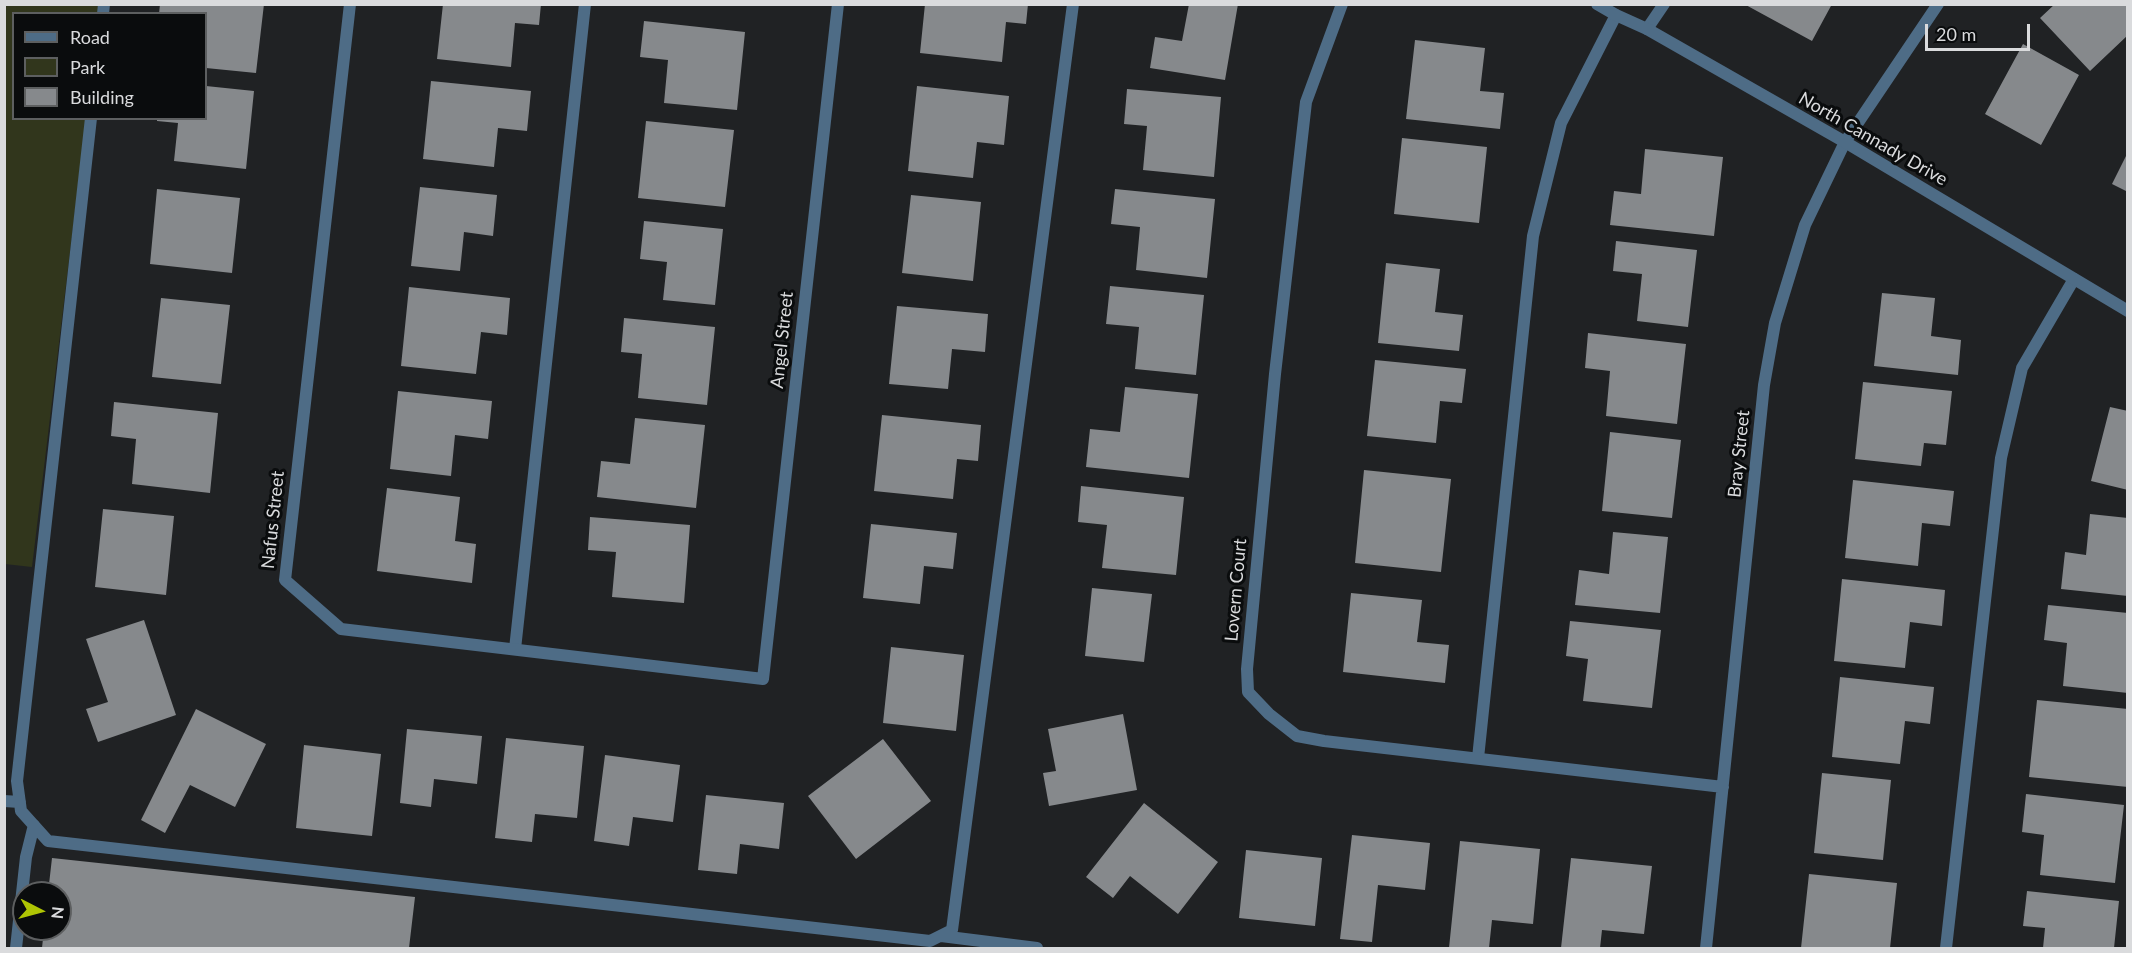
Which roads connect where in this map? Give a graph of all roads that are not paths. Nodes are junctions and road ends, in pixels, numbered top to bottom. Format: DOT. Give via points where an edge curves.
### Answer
graph roads {
  1 [pos="350,4"];
  2 [pos="585,4"];
  3 [pos="838,4"];
  4 [pos="1073,4"];
  5 [pos="1342,4"];
  6 [pos="1597,4"];
  7 [pos="1664,4"];
  8 [pos="1938,4"];
  9 [pos="1616,15"];
  10 [pos="1647,29"];
  11 [pos="91,120"];
  12 [pos="1845,142"];
  13 [pos="2074,279"];
  14 [pos="2127,311"];
  15 [pos="515,649"];
  16 [pos="763,679"];
  17 [pos="1478,758"];
  18 [pos="1723,787"];
  19 [pos="4,801"];
  20 [pos="20,802"];
  21 [pos="34,825"];
  22 [pos="941,936"];
  23 [pos="16,948"];
  24 [pos="1037,948"];
  25 [pos="1706,948"];
  26 [pos="1946,948"];
  1 -- 15 [label="street, Nafus Street" via="285,580 341,629"];
  2 -- 15 [label="street"];
  3 -- 16 [label="street, Angel Street"];
  4 -- 22 [label="street" via="952,930"];
  5 -- 17 [label="street, Lovern Court" via="1306,102 1274,386 1248,692 1297,736"];
  6 -- 9 [label="street, North Cannady Drive"];
  7 -- 10 [label="street"];
  8 -- 12 [label="street, Bray Street"];
  9 -- 10 [label="street, North Cannady Drive"];
  9 -- 17 [label="street" via="1561,123 1533,236"];
  10 -- 12 [label="street, North Cannady Drive"];
  11 -- 20 [label="street" via="17,781"];
  12 -- 13 [label="street, North Cannady Drive"];
  12 -- 18 [label="street, Bray Street" via="1804,225 1775,323 1764,385"];
  13 -- 14 [label="street, North Cannady Drive"];
  13 -- 26 [label="street" via="2022,368 2001,458"];
  15 -- 16 [label="street, Nafus Street"];
  17 -- 18 [label="street, Lovern Court"];
  18 -- 25 [label="street, Bray Street"];
  19 -- 20 [label="street"];
  20 -- 21 [label="street" via="21,811"];
  21 -- 22 [label="street" via="48,841 930,941"];
  21 -- 23 [label="street" via="26,857"];
  22 -- 24 [label="street"];
}
